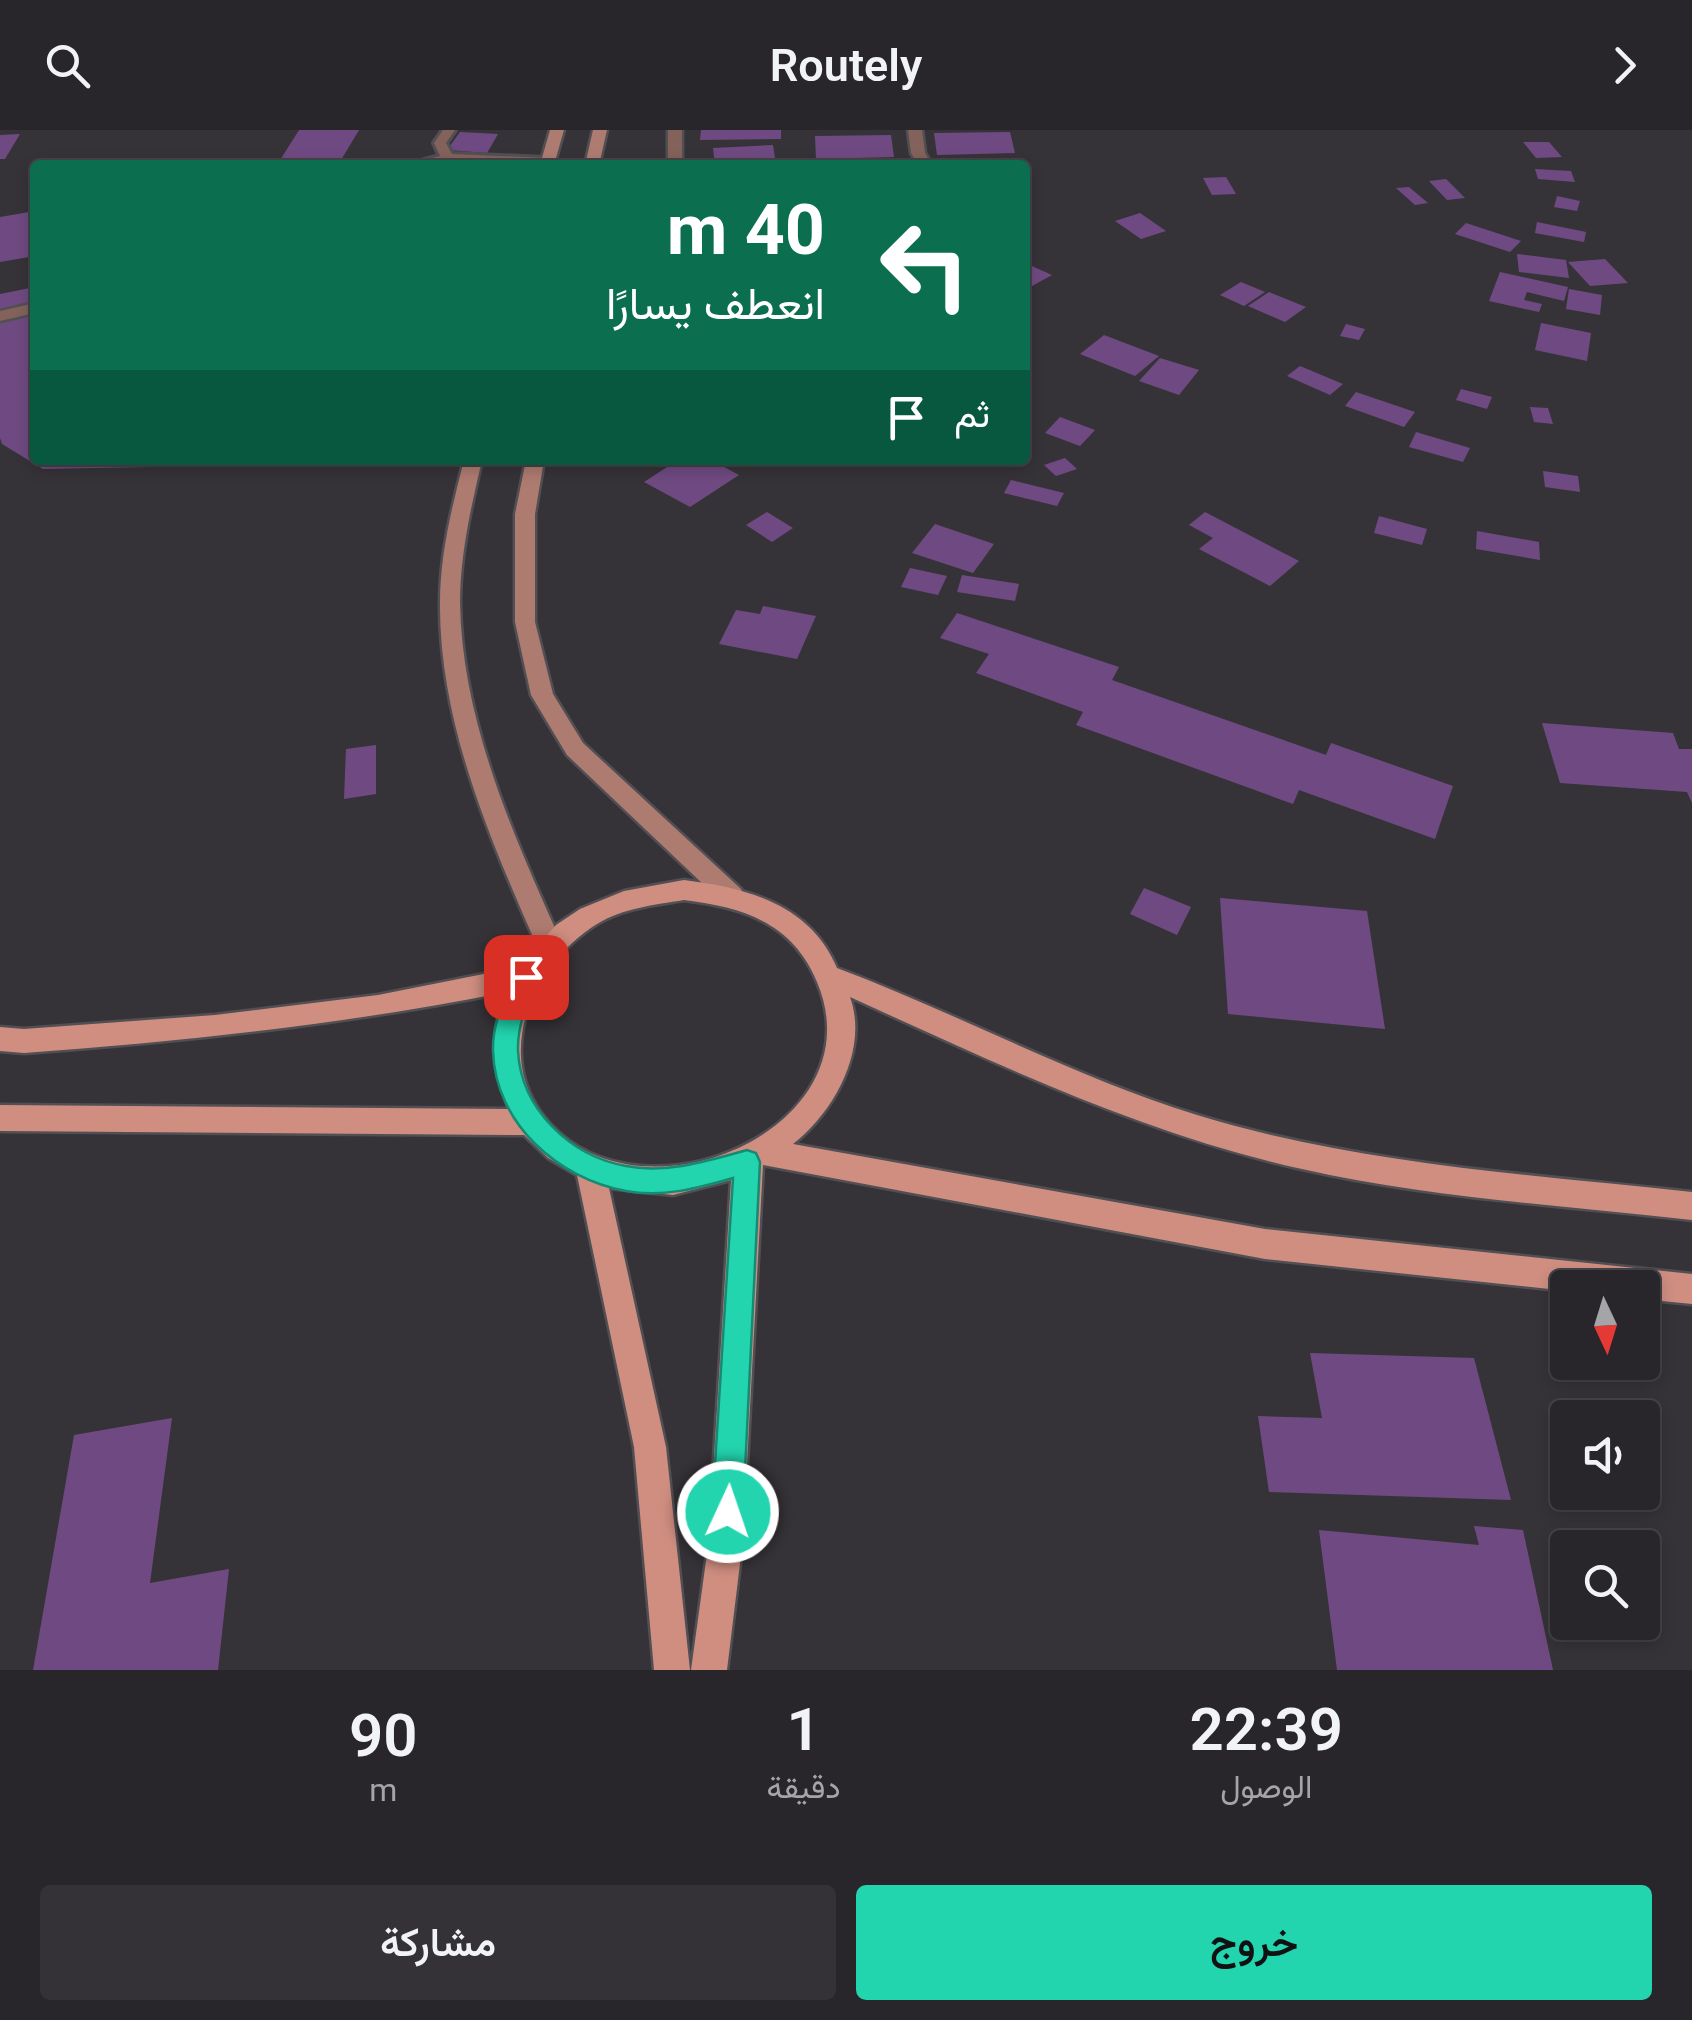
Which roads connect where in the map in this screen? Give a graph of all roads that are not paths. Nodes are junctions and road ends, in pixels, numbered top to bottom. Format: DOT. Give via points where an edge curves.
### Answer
graph roads {
  1 [pos="449,130"];
  2 [pos="557,130"];
  3 [pos="600,130"];
  4 [pos="675,130"];
  5 [pos="916,130"];
  6 [pos="447,158"];
  7 [pos="437,160"];
  8 [pos="487,160"];
  9 [pos="548,160"];
  10 [pos="593,160"];
  11 [pos="675,160"];
  12 [pos="922,160"];
  13 [pos="30,309"];
  14 [pos="0,316"];
  15 [pos="472,465"];
  16 [pos="535,465"];
  17 [pos="732,896"];
  18 [pos="550,946"];
  19 [pos="526,977"];
  20 [pos="833,977"];
  21 [pos="0,1039"];
  22 [pos="0,1118"];
  23 [pos="530,1122"];
  24 [pos="755,1157"];
  25 [pos="590,1168"];
  26 [pos="1692,1206"];
  27 [pos="1692,1290"];
  28 [pos="672,1670"];
  29 [pos="709,1670"];
  1 -- 6 [label="lane" via="440,143"];
  2 -- 9 [label="main road"];
  3 -- 10 [label="main road"];
  4 -- 11 [label="street"];
  5 -- 12 [label="street"];
  6 -- 7 [label="lane"];
  6 -- 8 [label="lane"];
  13 -- 14 [label="street"];
  15 -- 18 [label="main road" via="458,520 451,624 476,763"];
  16 -- 17 [label="main road" via="525,514 525,622 542,695 575,748"];
  17 -- 18 [label="main road" via="684,890 635,897 589,916"];
  17 -- 20 [label="main road" via="775,913 809,940"];
  18 -- 19 [label="main road"];
  19 -- 21 [label="main road" via="378,1006 214,1027"];
  19 -- 23 [label="main road" via="506,1050 512,1088"];
  20 -- 24 [label="main road" via="842,1013 840,1051 826,1090 800,1124"];
  20 -- 26 [label="main road" via="1080,1088 1251,1144 1341,1164"];
  22 -- 23 [label="main road"];
  23 -- 25 [label="main road"];
  24 -- 25 [label="main road" via="708,1176 668,1182"];
  24 -- 27 [label="main road" via="1265,1244"];
  24 -- 29 [label="main road" via="726,1539"];
  25 -- 28 [label="main road" via="650,1447"];
}
